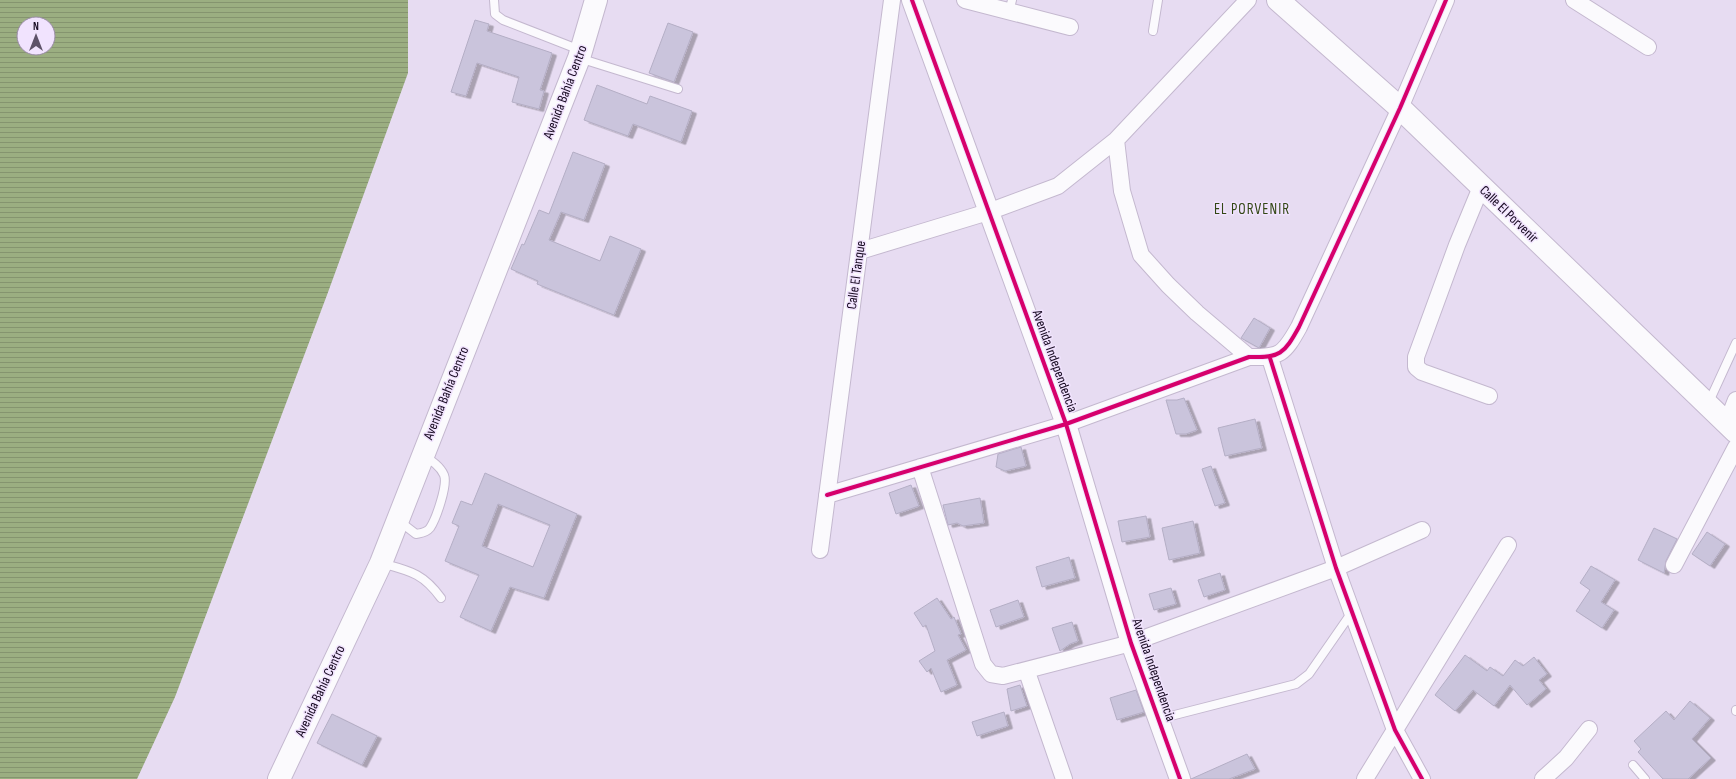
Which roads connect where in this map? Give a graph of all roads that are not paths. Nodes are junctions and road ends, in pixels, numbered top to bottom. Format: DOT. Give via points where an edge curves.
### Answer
graph roads {
  1 [pos="494,0"];
  2 [pos="596,0"];
  3 [pos="892,0"];
  4 [pos="912,0"];
  5 [pos="964,0"];
  6 [pos="1158,0"];
  7 [pos="1248,0"];
  8 [pos="1278,0"];
  9 [pos="1446,0"];
  10 [pos="1574,0"];
  11 [pos="1011,6"];
  12 [pos="1070,27"];
  13 [pos="1153,31"];
  14 [pos="1648,47"];
  15 [pos="580,54"];
  16 [pos="678,89"];
  17 [pos="1400,108"];
  18 [pos="1116,140"];
  19 [pos="1482,187"];
  20 [pos="988,212"];
  21 [pos="860,252"];
  22 [pos="1736,343"];
  23 [pos="1249,357"];
  24 [pos="1270,358"];
  25 [pos="1489,396"];
  26 [pos="1736,400"];
  27 [pos="1708,404"];
  28 [pos="1066,424"];
  29 [pos="1731,427"];
  30 [pos="1736,447"];
  31 [pos="422,455"];
  32 [pos="920,467"];
  33 [pos="827,495"];
  34 [pos="398,520"];
  35 [pos="1422,530"];
  36 [pos="1508,545"];
  37 [pos="820,550"];
  38 [pos="381,563"];
  39 [pos="1674,565"];
  40 [pos="1336,568"];
  41 [pos="441,598"];
  42 [pos="1353,611"];
  43 [pos="1131,643"];
  44 [pos="1027,672"];
  45 [pos="1159,719"];
  46 [pos="1589,729"];
  47 [pos="1395,730"];
  48 [pos="1633,765"];
  49 [pos="279,779"];
  50 [pos="1064,779"];
  51 [pos="1180,779"];
  52 [pos="1365,779"];
  53 [pos="1422,779"];
  54 [pos="1543,779"];
  55 [pos="1645,779"];
  1 -- 15 [label="lane" via="495,14 503,20"];
  2 -- 15 [label="main road, Avenida Bahía Centro"];
  3 -- 21 [label="street, Calle El Tanque"];
  4 -- 20 [label="street, Avenida Independencia"];
  5 -- 11 [label="street"];
  6 -- 13 [label="lane"];
  7 -- 18 [label="street"];
  8 -- 17 [label="main road, Calle El Porvenir"];
  9 -- 17 [label="street"];
  10 -- 14 [label="street"];
  11 -- 12 [label="street"];
  15 -- 16 [label="lane"];
  15 -- 31 [label="main road, Avenida Bahía Centro"];
  17 -- 19 [label="main road, Calle El Porvenir"];
  17 -- 24 [label="street" via="1298,327 1287,348"];
  18 -- 20 [label="street" via="1058,186"];
  18 -- 23 [label="street" via="1122,191 1141,255 1187,304"];
  19 -- 25 [label="street" via="1457,244 1416,358 1416,367 1422,372"];
  19 -- 27 [label="main road, Calle El Porvenir"];
  20 -- 21 [label="street"];
  20 -- 28 [label="street, Avenida Independencia"];
  21 -- 33 [label="street, Calle El Tanque"];
  22 -- 27 [label="lane"];
  23 -- 24 [label="street"];
  23 -- 28 [label="street"];
  24 -- 40 [label="street"];
  26 -- 29 [label="street"];
  27 -- 29 [label="main road, Calle El Porvenir"];
  28 -- 32 [label="street"];
  28 -- 43 [label="street, Avenida Independencia"];
  30 -- 39 [label="street"];
  31 -- 34 [label="main road, Avenida Bahía Centro"];
  31 -- 34 [label="lane" via="436,464 444,475 446,486 429,529 416,534"];
  32 -- 33 [label="street"];
  32 -- 44 [label="street" via="983,664 991,674 1003,676"];
  33 -- 37 [label="street, Calle El Tanque"];
  34 -- 38 [label="main road, Avenida Bahía Centro"];
  35 -- 40 [label="street"];
  36 -- 47 [label="street"];
  38 -- 41 [label="lane" via="418,575 430,583"];
  38 -- 49 [label="main road, Avenida Bahía Centro"];
  40 -- 42 [label="street"];
  40 -- 43 [label="street"];
  42 -- 45 [label="lane" via="1309,674 1296,684"];
  42 -- 47 [label="street"];
  43 -- 44 [label="street"];
  43 -- 45 [label="street, Avenida Independencia"];
  44 -- 50 [label="street"];
  45 -- 51 [label="street, Avenida Independencia"];
  46 -- 54 [label="street" via="1566,758"];
  47 -- 52 [label="street"];
  47 -- 53 [label="street"];
  48 -- 55 [label="lane"];
}
